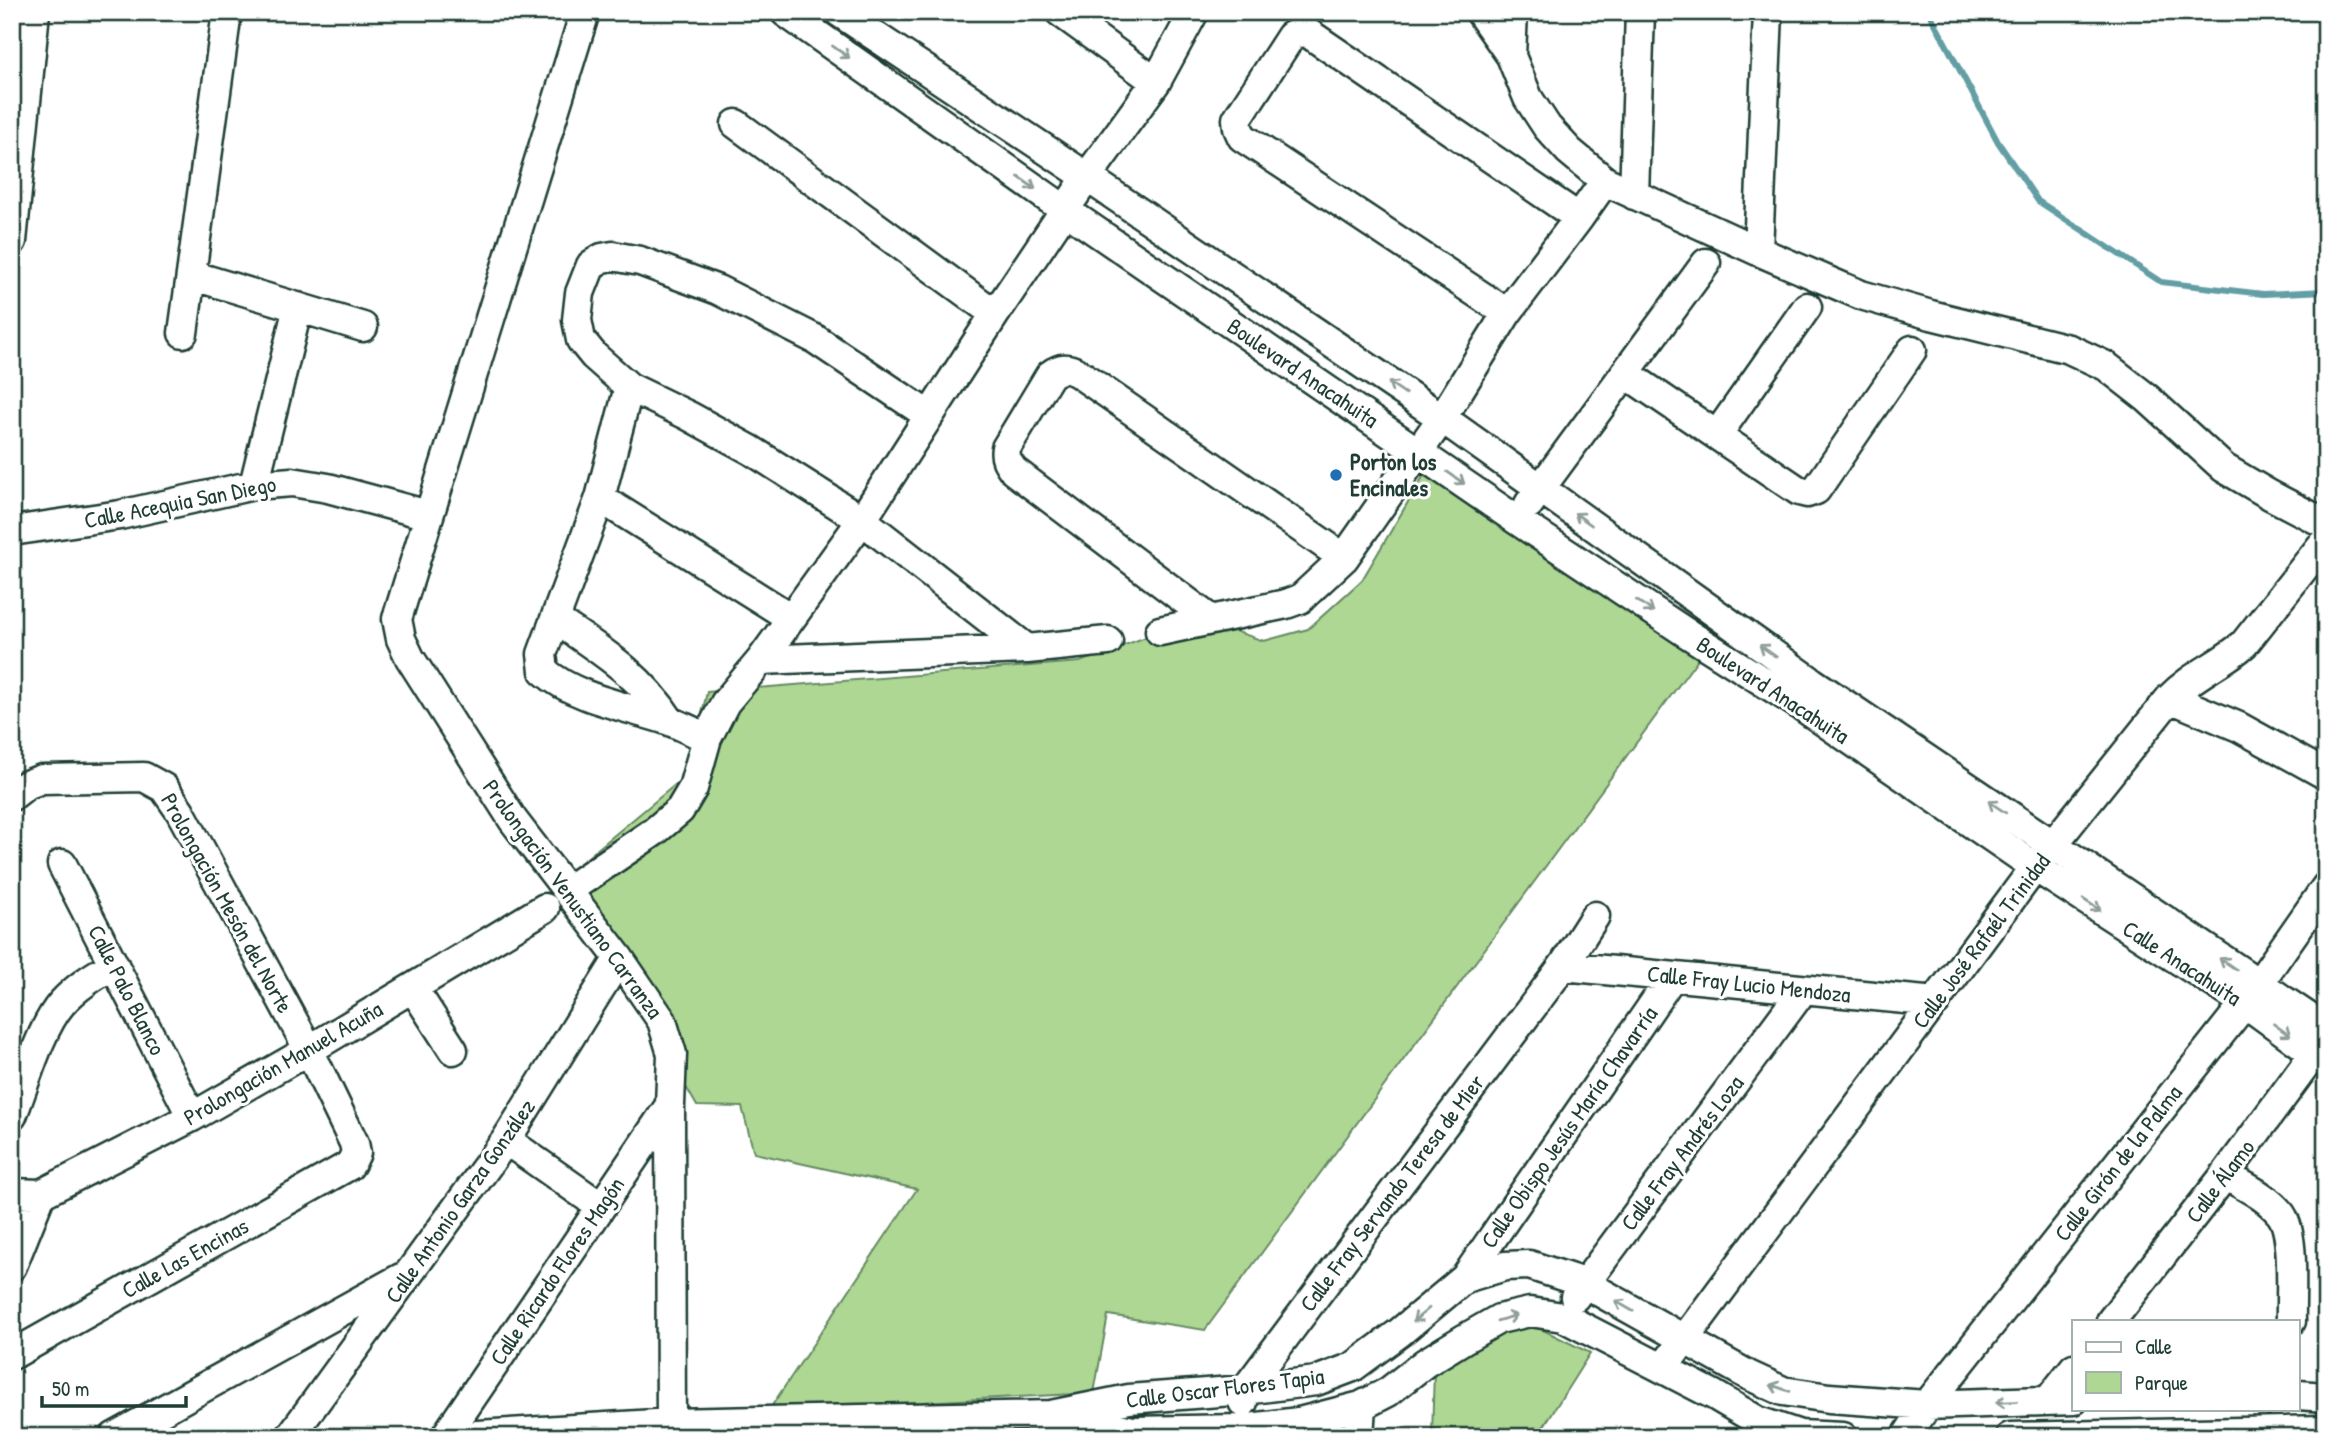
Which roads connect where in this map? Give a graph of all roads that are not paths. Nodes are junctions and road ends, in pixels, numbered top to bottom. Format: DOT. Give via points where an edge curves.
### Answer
graph roads {
  1 [pos="35,12"];
  2 [pos="227,12"];
  3 [pos="585,12"];
  4 [pos="785,12"];
  5 [pos="839,12"];
  6 [pos="1060,12"];
  7 [pos="1194,12"];
  8 [pos="1480,12"];
  9 [pos="1513,12"];
  10 [pos="1640,12"];
  11 [pos="1768,12"];
  12 [pos="1511,56"];
  13 [pos="1156,82"];
  14 [pos="736,124"];
  15 [pos="1087,177"];
  16 [pos="1605,181"];
  17 [pos="1634,195"];
  18 [pos="1065,210"];
  19 [pos="1579,218"];
  20 [pos="12,241"];
  21 [pos="1758,251"];
  22 [pos="1706,262"];
  23 [pos="191,275"];
  24 [pos="298,306"];
  25 [pos="1807,307"];
  26 [pos="1507,313"];
  27 [pos="995,314"];
  28 [pos="363,327"];
  29 [pos="183,333"];
  30 [pos="1912,350"];
  31 [pos="1625,373"];
  32 [pos="629,387"];
  33 [pos="928,415"];
  34 [pos="1442,418"];
  35 [pos="1717,435"];
  36 [pos="1418,452"];
  37 [pos="254,485"];
  38 [pos="1540,488"];
  39 [pos="600,498"];
  40 [pos="428,514"];
  41 [pos="862,520"];
  42 [pos="1518,521"];
  43 [pos="2326,523"];
  44 [pos="12,531"];
  45 [pos="2326,540"];
  46 [pos="1344,558"];
  47 [pos="791,618"];
  48 [pos="555,619"];
  49 [pos="1211,620"];
  50 [pos="1160,631"];
  51 [pos="1108,641"];
  52 [pos="1027,649"];
  53 [pos="761,660"];
  54 [pos="1806,694"];
  55 [pos="2169,698"];
  56 [pos="670,721"];
  57 [pos="707,738"];
  58 [pos="2324,770"];
  59 [pos="13,795"];
  60 [pos="2053,845"];
  61 [pos="62,864"];
  62 [pos="2035,867"];
  63 [pos="2326,887"];
  64 [pos="568,890"];
  65 [pos="545,908"];
  66 [pos="1595,916"];
  67 [pos="619,958"];
  68 [pos="114,964"];
  69 [pos="1563,966"];
  70 [pos="1672,977"];
  71 [pos="413,988"];
  72 [pos="1803,990"];
  73 [pos="2251,994"];
  74 [pos="1936,1002"];
  75 [pos="2323,1045"];
  76 [pos="309,1050"];
  77 [pos="453,1050"];
  78 [pos="670,1105"];
  79 [pos="12,1116"];
  80 [pos="192,1116"];
  81 [pos="506,1140"];
  82 [pos="355,1158"];
  83 [pos="2225,1175"];
  84 [pos="12,1193"];
  85 [pos="41,1194"];
  86 [pos="600,1206"];
  87 [pos="12,1266"];
  88 [pos="410,1273"];
  89 [pos="1465,1278"];
  90 [pos="1584,1283"];
  91 [pos="1563,1317"];
  92 [pos="2112,1320"];
  93 [pos="2291,1320"];
  94 [pos="1683,1340"];
  95 [pos="12,1355"];
  96 [pos="1663,1368"];
  97 [pos="2072,1373"];
  98 [pos="1245,1390"];
  99 [pos="2300,1395"];
  100 [pos="2326,1396"];
  101 [pos="2061,1401"];
  102 [pos="1927,1405"];
  103 [pos="1361,1406"];
  104 [pos="1051,1415"];
  105 [pos="1240,1429"];
  106 [pos="671,1430"];
  107 [pos="2326,1430"];
  108 [pos="114,1437"];
  109 [pos="290,1437"];
  110 [pos="445,1437"];
  111 [pos="1359,1437"];
  112 [pos="1843,1437"];
  113 [pos="1906,1437"];
  114 [pos="2010,1437"];
  1 -- 20 [label="street"];
  2 -- 23 [label="street"];
  3 -- 40 [label="street, Prolongación Venustiano Carranza"];
  4 -- 18 [label="street, Boulevard Anacahuita, one-way"];
  5 -- 15 [label="street, Boulevard Anacahuita"];
  6 -- 13 [label="street"];
  7 -- 13 [label="street"];
  8 -- 12 [label="street"];
  9 -- 12 [label="street"];
  10 -- 17 [label="street"];
  11 -- 21 [label="street"];
  12 -- 16 [label="street" via="1528,98 1547,127"];
  13 -- 15 [label="street"];
  14 -- 27 [label="street"];
  15 -- 18 [label="street"];
  34 -- 15 [label="street, Boulevard Anacahuita, one-way"];
  16 -- 17 [label="street"];
  16 -- 19 [label="street"];
  17 -- 21 [label="street"];
  18 -- 27 [label="street"];
  18 -- 36 [label="street, Boulevard Anacahuita"];
  19 -- 26 [label="street"];
  19 -- 26 [label="street" via="1308,33 1291,36 1237,119 1242,137"];
  21 -- 43 [label="street" via="1861,295 2069,349 2106,366 2224,468"];
  22 -- 31 [label="street"];
  23 -- 24 [label="street"];
  23 -- 29 [label="street"];
  24 -- 28 [label="street"];
  24 -- 37 [label="street"];
  25 -- 35 [label="street"];
  26 -- 34 [label="street"];
  27 -- 33 [label="street"];
  30 -- 35 [label="street" via="1812,492 1799,491"];
  31 -- 35 [label="street"];
  31 -- 38 [label="street"];
  32 -- 33 [label="street" via="581,340 577,320 580,293 591,265 613,256 640,261 718,290 815,339"];
  32 -- 39 [label="street"];
  32 -- 41 [label="street" via="751,450"];
  33 -- 41 [label="street"];
  34 -- 36 [label="street"];
  34 -- 38 [label="street, Boulevard Anacahuita"];
  36 -- 42 [label="street, Boulevard Anacahuita, one-way"];
  36 -- 46 [label="street"];
  37 -- 40 [label="street, Calle Acequia San Diego" via="292,482"];
  37 -- 44 [label="street, Calle Acequia San Diego" via="120,515"];
  38 -- 42 [label="street"];
  54 -- 38 [label="street, Boulevard Anacahuita, one-way"];
  39 -- 47 [label="street"];
  39 -- 48 [label="street"];
  40 -- 64 [label="street, Prolongación Venustiano Carranza" via="397,619 401,639 513,820"];
  41 -- 47 [label="street"];
  41 -- 52 [label="street"];
  42 -- 54 [label="street, Boulevard Anacahuita, one-way" via="1685,632"];
  45 -- 55 [label="street, Calle José Rafaél Trinidad" via="2244,644"];
  46 -- 49 [label="street" via="1300,599"];
  46 -- 49 [label="street" via="1078,373 1068,367 1058,369 1006,448 1008,464"];
  47 -- 53 [label="street"];
  48 -- 56 [label="street" via="641,682"];
  48 -- 56 [label="street" via="542,654 544,671 555,681"];
  49 -- 50 [label="street"];
  51 -- 52 [label="street"];
  52 -- 53 [label="street"];
  53 -- 57 [label="street" via="724,702"];
  60 -- 54 [label="street, Boulevard Anacahuita, one-way"];
  54 -- 62 [label="street, Boulevard Anacahuita"];
  55 -- 58 [label="street"];
  55 -- 60 [label="street, Calle José Rafaél Trinidad"];
  56 -- 57 [label="street"];
  57 -- 64 [label="street" via="693,788 680,810"];
  59 -- 76 [label="street, Prolongación Mesón del Norte" via="42,779 144,777 164,788"];
  60 -- 62 [label="street, Calle José Rafaél Trinidad"];
  73 -- 60 [label="street, Calle Anacahuita, one-way"];
  61 -- 68 [label="street, Calle Palo Blanco"];
  62 -- 73 [label="street, Calle Anacahuita, one-way"];
  62 -- 74 [label="street, Calle José Rafaél Trinidad"];
  63 -- 73 [label="street, Calle Girón de la Palma"];
  64 -- 67 [label="street, Prolongación Venustiano Carranza"];
  65 -- 71 [label="street, Prolongación Manuel Acuña"];
  66 -- 69 [label="street, Calle Fray Servando Teresa de Mier"];
  67 -- 78 [label="street, Prolongación Venustiano Carranza" via="669,1038 673,1054"];
  67 -- 81 [label="street, Calle Antonio Garza González"];
  68 -- 79 [label="street" via="60,1005"];
  68 -- 80 [label="street, Calle Palo Blanco"];
  69 -- 70 [label="street, Calle Fray Lucio Mendoza"];
  69 -- 98 [label="street, Calle Fray Servando Teresa de Mier"];
  70 -- 72 [label="street, Calle Fray Lucio Mendoza"];
  70 -- 89 [label="street, Calle Obispo Jesús María Chavarría"];
  71 -- 76 [label="street, Prolongación Manuel Acuña"];
  71 -- 77 [label="street"];
  72 -- 74 [label="street, Calle Fray Lucio Mendoza"];
  72 -- 90 [label="street, Calle Fray Andrés Loza"];
  73 -- 75 [label="street, Calle Anacahuita"];
  73 -- 102 [label="street, Calle Girón de la Palma"];
  74 -- 94 [label="street, Calle José Rafaél Trinidad"];
  75 -- 83 [label="street, Calle Álamo"];
  76 -- 80 [label="street, Prolongación Manuel Acuña"];
  76 -- 82 [label="street, Prolongación Mesón del Norte" via="354,1143"];
  78 -- 86 [label="street, Calle Ricardo Flores Magón"];
  78 -- 106 [label="street, Prolongación Venustiano Carranza"];
  80 -- 85 [label="street, Prolongación Manuel Acuña"];
  81 -- 86 [label="street"];
  81 -- 88 [label="street, Calle Antonio Garza González"];
  82 -- 95 [label="street, Calle Las Encinas" via="350,1165"];
  83 -- 92 [label="street, Calle Álamo"];
  83 -- 93 [label="street" via="2281,1214 2289,1233"];
  84 -- 85 [label="street, Prolongación Manuel Acuña"];
  85 -- 87 [label="street"];
  86 -- 110 [label="street, Calle Ricardo Flores Magón"];
  88 -- 108 [label="street"];
  88 -- 109 [label="street, Calle Antonio Garza González"];
  89 -- 90 [label="street, Calle Oscar Flores Tapia" via="1505,1266 1529,1265"];
  89 -- 98 [label="street, Calle Oscar Flores Tapia, one-way" via="1353,1367 1316,1381"];
  90 -- 91 [label="street, Calle Fray Andrés Loza"];
  94 -- 90 [label="street, Calle Oscar Flores Tapia, one-way"];
  91 -- 96 [label="street, Calle Oscar Flores Tapia"];
  103 -- 91 [label="street, Calle Oscar Flores Tapia, one-way" via="1499,1320 1530,1312"];
  94 -- 96 [label="street, Calle José Rafaél Trinidad"];
  102 -- 94 [label="street, Calle Oscar Flores Tapia, one-way" via="1783,1391"];
  96 -- 112 [label="street, Calle Oscar Flores Tapia" via="1758,1421 1800,1435"];
  97 -- 101 [label="street"];
  98 -- 104 [label="street, Calle Oscar Flores Tapia" via="1129,1399"];
  98 -- 105 [label="street, Calle Fray Servando Teresa de Mier"];
  99 -- 100 [label="street"];
  101 -- 102 [label="street, Calle Oscar Flores Tapia, one-way"];
  102 -- 113 [label="street, Calle Girón de la Palma"];
  103 -- 105 [label="street, Calle Oscar Flores Tapia" via="1299,1422"];
  103 -- 111 [label="street"];
  104 -- 105 [label="street, Calle Oscar Flores Tapia" via="1133,1431"];
  104 -- 106 [label="street, Calle Oscar Flores Tapia"];
  106 -- 110 [label="street, Calle Oscar Flores Tapia"];
  107 -- 114 [label="street"];
}
